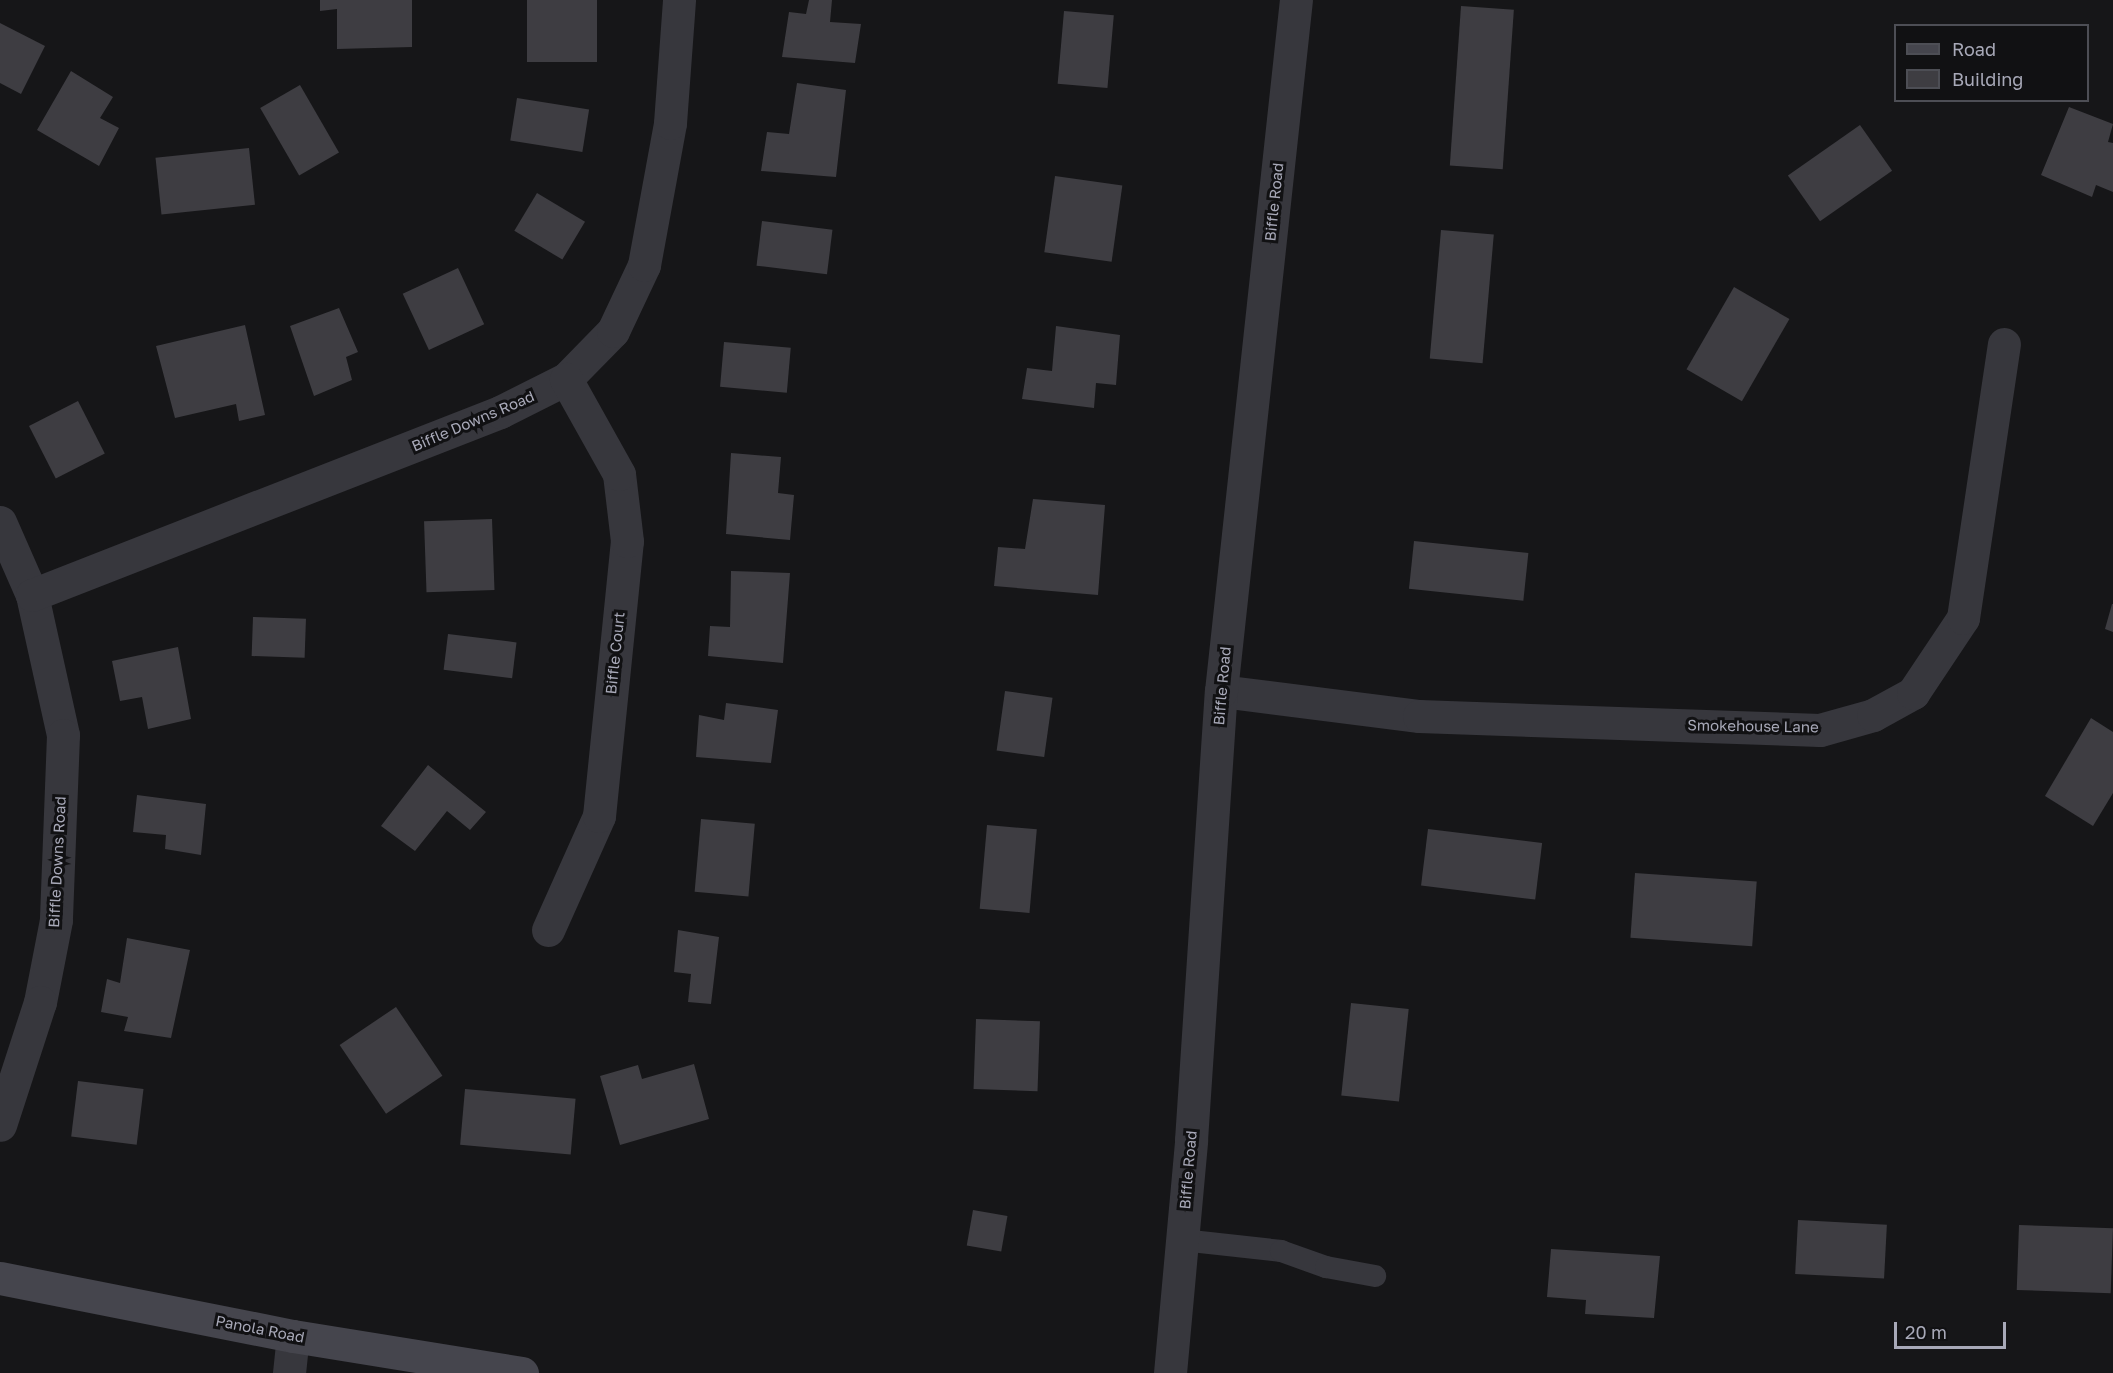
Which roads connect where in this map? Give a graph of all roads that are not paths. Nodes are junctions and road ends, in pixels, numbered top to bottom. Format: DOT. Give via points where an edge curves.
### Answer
graph roads {
  1 [pos="679,0"];
  2 [pos="1296,0"];
  3 [pos="2004,344"];
  4 [pos="566,379"];
  5 [pos="0,522"];
  6 [pos="32,595"];
  7 [pos="1221,691"];
  8 [pos="548,930"];
  9 [pos="0,1125"];
  10 [pos="1182,1240"];
  11 [pos="1375,1276"];
  12 [pos="0,1278"];
  13 [pos="293,1336"];
  14 [pos="289,1373"];
  15 [pos="522,1373"];
  16 [pos="1170,1373"];
  1 -- 4 [label="street, Biffle Downs Road" via="670,123 644,266 613,331"];
  2 -- 7 [label="street, Biffle Road"];
  3 -- 7 [label="street, Smokehouse Lane" via="1963,618 1913,693 1872,715 1820,730 1442,716"];
  4 -- 6 [label="street, Biffle Downs Road" via="500,412"];
  4 -- 8 [label="street, Biffle Court" via="619,474 627,541 599,816"];
  5 -- 6 [label="street, Biffle Downs Road"];
  6 -- 9 [label="street, Biffle Downs Road" via="63,735 56,920 40,1002"];
  7 -- 10 [label="street, Biffle Road"];
  10 -- 11 [label="lane" via="1281,1251 1326,1267"];
  10 -- 16 [label="street, Biffle Road"];
  12 -- 13 [label="main road, Panola Road"];
  13 -- 14 [label="street"];
  13 -- 15 [label="main road, Panola Road"];
}
